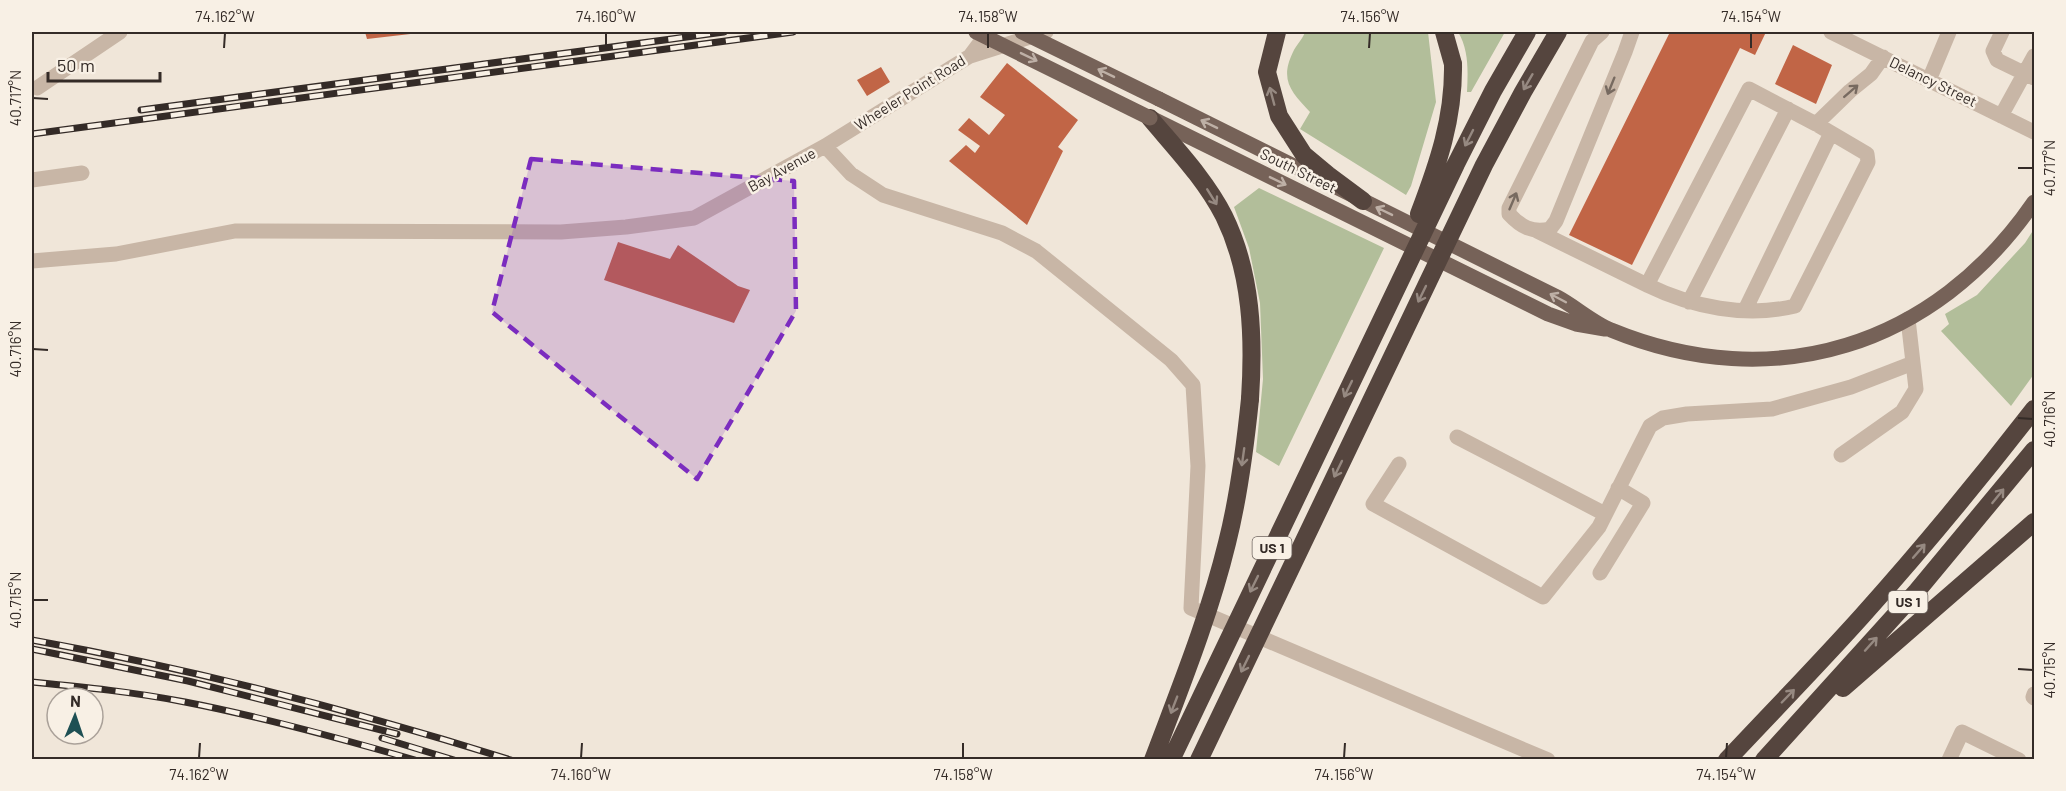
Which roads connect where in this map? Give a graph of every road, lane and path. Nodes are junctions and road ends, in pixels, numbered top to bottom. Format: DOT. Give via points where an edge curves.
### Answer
graph roads {
  1 [pos="120,32"];
  2 [pos="976,32"];
  3 [pos="988,32"];
  4 [pos="1022,32"];
  5 [pos="1046,32"];
  6 [pos="1277,32"];
  7 [pos="1444,32"];
  8 [pos="1527,32"];
  9 [pos="1558,32"];
  10 [pos="1602,32"];
  11 [pos="1632,32"];
  12 [pos="1831,32"];
  13 [pos="1949,32"];
  14 [pos="2002,32"];
  15 [pos="970,56"];
  16 [pos="2034,56"];
  17 [pos="1883,57"];
  18 [pos="2030,76"];
  19 [pos="1929,80"];
  20 [pos="37,88"];
  21 [pos="1788,109"];
  22 [pos="2001,116"];
  23 [pos="1150,118"];
  24 [pos="1816,124"];
  25 [pos="2034,132"];
  26 [pos="1831,133"];
  27 [pos="825,146"];
  28 [pos="82,173"];
  29 [pos="32,180"];
  30 [pos="1363,201"];
  31 [pos="2034,202"];
  32 [pos="1535,230"];
  33 [pos="32,261"];
  34 [pos="1647,285"];
  35 [pos="1689,302"];
  36 [pos="1745,310"];
  37 [pos="1908,319"];
  38 [pos="1608,329"];
  39 [pos="1373,336"];
  40 [pos="1913,363"];
  41 [pos="2034,409"];
  42 [pos="1457,437"];
  43 [pos="2034,450"];
  44 [pos="1841,455"];
  45 [pos="1399,464"];
  46 [pos="1618,488"];
  47 [pos="1605,514"];
  48 [pos="2034,522"];
  49 [pos="1600,573"];
  50 [pos="1769,754"];
  51 [pos="1153,759"];
  52 [pos="1170,759"];
  53 [pos="1199,759"];
  54 [pos="1548,759"];
  55 [pos="1727,759"];
  56 [pos="1949,759"];
  57 [pos="2019,759"];
  1 -- 20 [label="street"];
  2 -- 23 [label="main road, South Street, one-way, bridge"];
  3 -- 15 [label="street, Wheeler Point Road"];
  30 -- 4 [label="main road, South Street, one-way, bridge"];
  5 -- 15 [label="street"];
  30 -- 6 [label="highway, one-way" via="1304,155 1279,116 1267,72"];
  7 -- 39 [label="highway, bridge" via="1453,64 1447,136"];
  8 -- 39 [label="highway, US 1, one-way, bridge" via="1456,164"];
  9 -- 53 [label="highway, one-way, bridge" via="1484,165"];
  32 -- 10 [label="street, one-way" via="1523,227 1509,214 1509,208 1592,41"];
  11 -- 32 [label="street, one-way" via="1556,221 1550,229"];
  12 -- 17 [label="street, Delancy Street"];
  13 -- 19 [label="street"];
  14 -- 18 [label="street" via="1993,51 1997,60"];
  15 -- 27 [label="street, Wheeler Point Road"];
  16 -- 18 [label="street"];
  17 -- 19 [label="street, Delancy Street"];
  24 -- 17 [label="street, one-way" via="1871,74"];
  18 -- 22 [label="street"];
  19 -- 22 [label="street, Delancy Street"];
  21 -- 24 [label="street"];
  21 -- 34 [label="street" via="1749,89"];
  21 -- 35 [label="street"];
  22 -- 25 [label="street, Delancy Street"];
  23 -- 38 [label="main road, South Street, one-way" via="1548,314"];
  23 -- 51 [label="highway, one-way, bridge" via="1204,184 1232,234 1248,295 1251,339 1250,399 1227,544 1207,614"];
  24 -- 26 [label="street"];
  26 -- 36 [label="street"];
  26 -- 36 [label="street" via="1867,154 1868,162 1795,306"];
  27 -- 33 [label="street, Bay Avenue" via="694,218 561,231 236,231 116,254"];
  27 -- 54 [label="street, Bay Avenue" via="851,174 883,195 1002,233 1036,251 1171,360 1193,385 1198,466 1191,608"];
  28 -- 29 [label="street"];
  38 -- 30 [label="main road, South Street, one-way" via="1557,297"];
  31 -- 37 [label="main road, South Street" via="1980,267"];
  32 -- 34 [label="street"];
  34 -- 35 [label="street"];
  35 -- 36 [label="street"];
  37 -- 38 [label="main road, South Street" via="1840,347 1787,358 1733,360 1675,351"];
  37 -- 40 [label="street"];
  39 -- 52 [label="highway, US 1, one-way, bridge"];
  40 -- 44 [label="street" via="1916,389 1902,412"];
  40 -- 46 [label="street" via="1851,387 1772,409 1663,418 1650,426"];
  55 -- 41 [label="highway, one-way" via="1914,557"];
  42 -- 47 [label="street"];
  50 -- 43 [label="highway, US 1, one-way" via="1924,583"];
  45 -- 47 [label="street" via="1373,504 1543,597"];
  46 -- 47 [label="street"];
  46 -- 49 [label="street" via="1643,503"];
  48 -- 50 [label="highway"];
  56 -- 57 [label="street" via="1962,732"];
}
